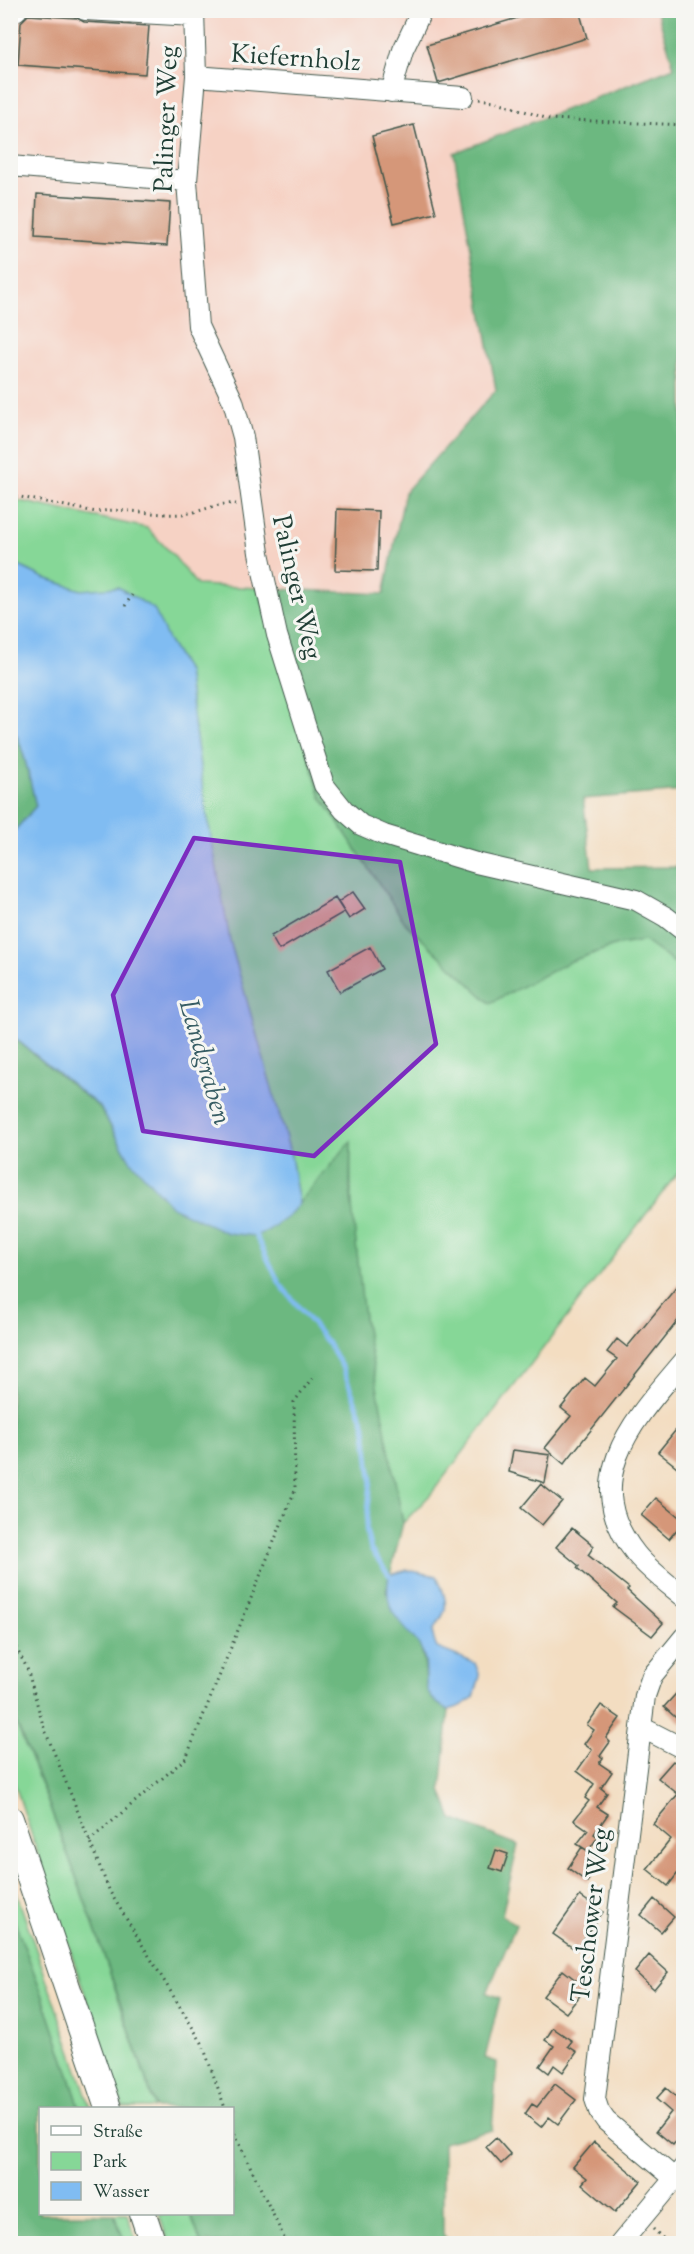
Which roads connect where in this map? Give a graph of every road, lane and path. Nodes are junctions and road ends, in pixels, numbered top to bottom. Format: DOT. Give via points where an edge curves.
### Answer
graph roads {
  1 [pos="17,10"];
  2 [pos="85,10"];
  3 [pos="423,10"];
  4 [pos="194,13"];
  5 [pos="10,14"];
  6 [pos="196,76"];
  7 [pos="392,92"];
  8 [pos="463,97"];
  9 [pos="684,125"];
  10 [pos="10,166"];
  11 [pos="187,181"];
  12 [pos="10,495"];
  13 [pos="253,508"];
  14 [pos="132,595"];
  15 [pos="125,606"];
  16 [pos="684,931"];
  17 [pos="684,1361"];
  18 [pos="312,1378"];
  19 [pos="684,1597"];
  20 [pos="10,1637"];
  21 [pos="684,1637"];
  22 [pos="641,1727"];
  23 [pos="684,1749"];
  24 [pos="10,1819"];
  25 [pos="89,1841"];
  26 [pos="107,2107"];
  27 [pos="224,2107"];
  28 [pos="234,2132"];
  29 [pos="679,2173"];
  30 [pos="143,2215"];
  31 [pos="153,2244"];
  32 [pos="287,2244"];
  33 [pos="620,2244"];
  1 -- 5 [label="street"];
  2 -- 4 [label="street"];
  3 -- 7 [label="street, Kiefernholz" via="403,50"];
  4 -- 6 [label="street, Palinger Weg"];
  6 -- 7 [label="street, Kiefernholz"];
  6 -- 11 [label="street, Palinger Weg"];
  7 -- 8 [label="street, Kiefernholz"];
  8 -- 9 [label="path" via="495,101 548,119"];
  10 -- 11 [label="street"];
  11 -- 13 [label="street, Palinger Weg" via="198,326 233,401 243,437"];
  12 -- 13 [label="path" via="96,512 162,515 191,513 227,503"];
  13 -- 16 [label="street, Palinger Weg" via="277,635 324,784 344,810 361,825 384,835 476,863 636,900"];
  14 -- 15 [label="path"];
  17 -- 19 [label="street" via="626,1434 616,1455 611,1494 619,1526 636,1554"];
  18 -- 25 [label="path" via="294,1402 295,1490 186,1758"];
  20 -- 25 [label="path" via="27,1668 43,1725"];
  21 -- 22 [label="street, Teschower Weg" via="652,1676"];
  22 -- 23 [label="street"];
  22 -- 29 [label="street, Teschower Weg" via="595,2099 606,2121"];
  24 -- 26 [label="main road"];
  25 -- 27 [label="path" via="110,1892 202,2043"];
  28 -- 32 [label="path"];
  29 -- 33 [label="street"];
  30 -- 31 [label="main road"];
}
